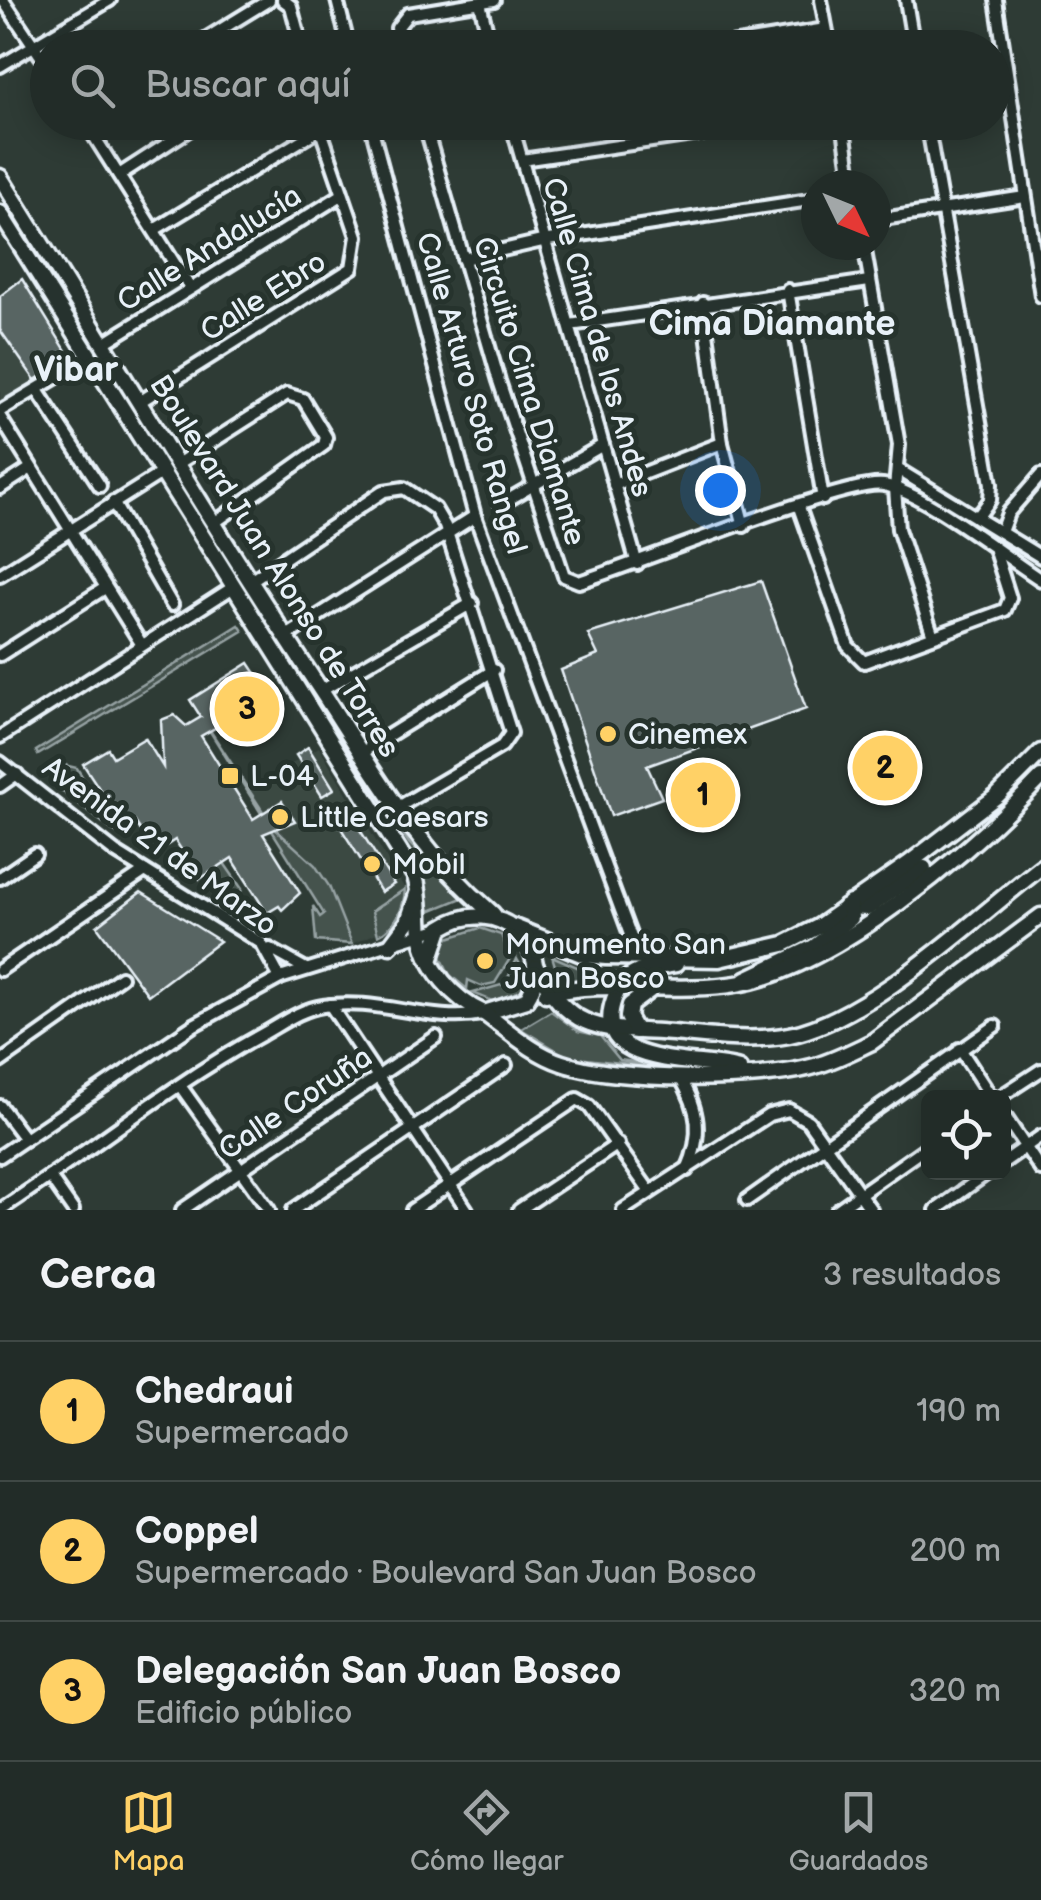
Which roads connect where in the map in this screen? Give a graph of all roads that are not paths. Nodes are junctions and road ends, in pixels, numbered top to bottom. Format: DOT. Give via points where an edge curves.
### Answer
graph roads {
  1 [pos="3,0"];
  2 [pos="110,0"];
  3 [pos="269,0"];
  4 [pos="337,0"];
  5 [pos="494,0"];
  6 [pos="822,0"];
  7 [pos="906,0"];
  8 [pos="996,0"];
  9 [pos="288,2"];
  10 [pos="480,3"];
  11 [pos="826,29"];
  12 [pos="60,30"];
  13 [pos="220,30"];
  14 [pos="297,30"];
  15 [pos="344,30"];
  16 [pos="398,30"];
  17 [pos="487,30"];
  18 [pos="820,30"];
  19 [pos="911,30"];
  20 [pos="1000,30"];
  21 [pos="30,40"];
  22 [pos="30,48"];
  23 [pos="0,66"];
  24 [pos="1011,102"];
  25 [pos="96,140"];
  26 [pos="174,140"];
  27 [pos="297,140"];
  28 [pos="323,140"];
  29 [pos="375,140"];
  30 [pos="429,140"];
  31 [pos="516,140"];
  32 [pos="659,140"];
  33 [pos="846,140"];
  34 [pos="930,140"];
  35 [pos="522,160"];
  36 [pos="850,170"];
  37 [pos="119,176"];
  38 [pos="0,177"];
  39 [pos="340,196"];
  40 [pos="1025,197"];
  41 [pos="801,201"];
  42 [pos="942,210"];
  43 [pos="0,213"];
  44 [pos="891,218"];
  45 [pos="154,230"];
  46 [pos="542,241"];
  47 [pos="462,259"];
  48 [pos="866,260"];
  49 [pos="870,281"];
  50 [pos="190,288"];
  51 [pos="788,290"];
  52 [pos="1041,296"];
  53 [pos="703,303"];
  54 [pos="570,324"];
  55 [pos="104,344"];
  56 [pos="90,357"];
  57 [pos="125,376"];
  58 [pos="109,386"];
  59 [pos="37,390"];
  60 [pos="140,401"];
  61 [pos="0,414"];
  62 [pos="722,443"];
  63 [pos="602,445"];
  64 [pos="31,468"];
  65 [pos="169,468"];
  66 [pos="900,470"];
  67 [pos="1041,475"];
  68 [pos="532,483"];
  69 [pos="100,486"];
  70 [pos="614,486"];
  71 [pos="0,488"];
  72 [pos="895,488"];
  73 [pos="823,499"];
  74 [pos="990,500"];
  75 [pos="113,502"];
  76 [pos="500,504"];
  77 [pos="800,507"];
  78 [pos="1008,512"];
  79 [pos="475,516"];
  80 [pos="977,518"];
  81 [pos="214,523"];
  82 [pos="744,526"];
  83 [pos="70,530"];
  84 [pos="1001,532"];
  85 [pos="448,535"];
  86 [pos="996,551"];
  87 [pos="1041,557"];
  88 [pos="637,564"];
  89 [pos="0,574"];
  90 [pos="1041,580"];
  91 [pos="242,584"];
  92 [pos="105,588"];
  93 [pos="472,603"];
  94 [pos="172,605"];
  95 [pos="933,636"];
  96 [pos="285,637"];
  97 [pos="142,645"];
  98 [pos="0,655"];
  99 [pos="494,670"];
  100 [pos="321,691"];
  101 [pos="0,737"];
  102 [pos="1041,752"];
  103 [pos="359,754"];
  104 [pos="0,762"];
  105 [pos="17,774"];
  106 [pos="1041,778"];
  107 [pos="0,786"];
  108 [pos="394,809"];
  109 [pos="34,854"];
  110 [pos="948,860"];
  111 [pos="1041,868"];
  112 [pos="145,871"];
  113 [pos="0,878"];
  114 [pos="418,888"];
  115 [pos="849,907"];
  116 [pos="494,915"];
  117 [pos="1041,916"];
  118 [pos="514,927"];
  119 [pos="442,928"];
  120 [pos="421,933"];
  121 [pos="261,944"];
  122 [pos="390,946"];
  123 [pos="638,956"];
  124 [pos="431,958"];
  125 [pos="691,958"];
  126 [pos="536,967"];
  127 [pos="306,969"];
  128 [pos="0,970"];
  129 [pos="121,977"];
  130 [pos="280,978"];
  131 [pos="736,984"];
  132 [pos="618,988"];
  133 [pos="655,988"];
  134 [pos="551,993"];
  135 [pos="526,1000"];
  136 [pos="330,1005"];
  137 [pos="484,1013"];
  138 [pos="995,1026"];
  139 [pos="612,1028"];
  140 [pos="636,1031"];
  141 [pos="436,1037"];
  142 [pos="960,1049"];
  143 [pos="0,1062"];
  144 [pos="506,1065"];
  145 [pos="1041,1070"];
  146 [pos="754,1074"];
  147 [pos="378,1076"];
  148 [pos="680,1077"];
  149 [pos="181,1087"];
  150 [pos="989,1090"];
  151 [pos="1008,1090"];
  152 [pos="0,1106"];
  153 [pos="1011,1125"];
  154 [pos="413,1128"];
  155 [pos="699,1136"];
  156 [pos="1041,1136"];
  157 [pos="25,1139"];
  158 [pos="824,1143"];
  159 [pos="618,1144"];
  160 [pos="1025,1146"];
  161 [pos="720,1148"];
  162 [pos="921,1151"];
  163 [pos="0,1156"];
  164 [pos="1011,1157"];
  165 [pos="241,1169"];
  166 [pos="686,1170"];
  167 [pos="1041,1170"];
  168 [pos="50,1177"];
  169 [pos="977,1180"];
  170 [pos="449,1184"];
  171 [pos="650,1192"];
  172 [pos="860,1194"];
  173 [pos="747,1200"];
  174 [pos="0,1210"];
  175 [pos="73,1210"];
  176 [pos="182,1210"];
  177 [pos="269,1210"];
  178 [pos="293,1210"];
  179 [pos="412,1210"];
  180 [pos="468,1210"];
  181 [pos="518,1210"];
  182 [pos="624,1210"];
  183 [pos="837,1210"];
  184 [pos="871,1210"];
  185 [pos="936,1210"];
  1 -- 21 [label="street"];
  2 -- 12 [label="street"];
  3 -- 13 [label="street"];
  4 -- 15 [label="street"];
  5 -- 10 [label="street"];
  6 -- 11 [label="street"];
  7 -- 19 [label="street"];
  8 -- 20 [label="street"];
  9 -- 14 [label="street"];
  10 -- 16 [label="street" via="402,17"];
  10 -- 17 [label="street"];
  11 -- 18 [label="street"];
  22 -- 23 [label="street"];
  24 -- 40 [label="street"];
  25 -- 37 [label="street"];
  26 -- 37 [label="street"];
  27 -- 45 [label="street"];
  28 -- 39 [label="street"];
  29 -- 79 [label="street, Calle Arturo Soto Rangel"];
  30 -- 47 [label="street, Circuito Cima Diamante"];
  31 -- 35 [label="street, Calle Cima de los Andes"];
  32 -- 35 [label="street"];
  33 -- 36 [label="street"];
  34 -- 42 [label="street"];
  35 -- 46 [label="street, Calle Cima de los Andes"];
  37 -- 45 [label="street"];
  38 -- 55 [label="main road, Boulevard Juan Alonso de Torres"];
  39 -- 50 [label="street, Calle Andalucía"];
  39 -- 60 [label="street, Calle Ebro" via="356,236 357,260 345,276"];
  40 -- 42 [label="street"];
  40 -- 52 [label="street"];
  41 -- 46 [label="street"];
  42 -- 44 [label="street"];
  42 -- 74 [label="street"];
  43 -- 56 [label="main road, Boulevard Juan Alonso de Torres"];
  45 -- 50 [label="street"];
  46 -- 47 [label="street"];
  46 -- 54 [label="street, Calle Cima de los Andes"];
  47 -- 68 [label="street, Circuito Cima Diamante"];
  48 -- 49 [label="street"];
  49 -- 51 [label="street"];
  49 -- 66 [label="street"];
  50 -- 55 [label="street, Calle Andalucía"];
  51 -- 53 [label="street"];
  51 -- 73 [label="street"];
  53 -- 54 [label="street"];
  53 -- 62 [label="street"];
  54 -- 63 [label="street, Calle Cima de los Andes"];
  55 -- 57 [label="main road, Boulevard Juan Alonso de Torres"];
  56 -- 58 [label="main road, Boulevard Juan Alonso de Torres"];
  56 -- 59 [label="street"];
  57 -- 58 [label="main road"];
  57 -- 60 [label="main road, Boulevard Juan Alonso de Torres"];
  58 -- 65 [label="main road, Boulevard Juan Alonso de Torres"];
  59 -- 61 [label="street"];
  59 -- 69 [label="street"];
  60 -- 65 [label="main road, Boulevard Juan Alonso de Torres"];
  61 -- 64 [label="street"];
  62 -- 70 [label="street"];
  62 -- 82 [label="street"];
  63 -- 68 [label="street"];
  63 -- 70 [label="street, Calle Cima de los Andes"];
  64 -- 71 [label="street"];
  64 -- 83 [label="street"];
  65 -- 75 [label="street"];
  65 -- 81 [label="main road, Boulevard Juan Alonso de Torres"];
  65 -- 81 [label="street" via="287,394 303,399 326,437 324,445"];
  65 -- 91 [label="main road, Boulevard Juan Alonso de Torres"];
  66 -- 72 [label="street"];
  66 -- 80 [label="street"];
  67 -- 78 [label="street"];
  68 -- 76 [label="street"];
  68 -- 88 [label="street, Circuito Cima Diamante" via="564,576 579,582"];
  70 -- 88 [label="street, Calle Cima de los Andes"];
  72 -- 73 [label="street, Circuito Cima Diamante" via="873,484"];
  72 -- 86 [label="street"];
  72 -- 95 [label="street" via="898,529"];
  73 -- 77 [label="street, Circuito Cima Diamante"];
  74 -- 78 [label="street"];
  74 -- 80 [label="street"];
  75 -- 83 [label="street"];
  75 -- 94 [label="street"];
  77 -- 82 [label="street, Circuito Cima Diamante"];
  77 -- 95 [label="street" via="858,659 871,662"];
  78 -- 84 [label="street"];
  79 -- 85 [label="street"];
  79 -- 123 [label="street, Calle Arturo Soto Rangel"];
  80 -- 84 [label="street"];
  81 -- 91 [label="main road, Boulevard Juan Alonso de Torres"];
  82 -- 88 [label="street, Circuito Cima Diamante"];
  83 -- 89 [label="street"];
  83 -- 92 [label="street"];
  84 -- 87 [label="street"];
  85 -- 91 [label="street" via="420,496 404,488 384,491"];
  85 -- 93 [label="street"];
  85 -- 96 [label="street"];
  86 -- 90 [label="street"];
  86 -- 95 [label="street" via="1008,608"];
  91 -- 96 [label="main road, Boulevard Juan Alonso de Torres"];
  91 -- 97 [label="street"];
  91 -- 114 [label="main road, Boulevard Juan Alonso de Torres"];
  92 -- 97 [label="street"];
  92 -- 98 [label="street"];
  93 -- 99 [label="street"];
  93 -- 100 [label="street"];
  96 -- 100 [label="main road, Boulevard Juan Alonso de Torres"];
  97 -- 101 [label="street"];
  99 -- 103 [label="street"];
  99 -- 108 [label="street" via="510,724 508,740"];
  100 -- 103 [label="main road, Boulevard Juan Alonso de Torres"];
  102 -- 115 [label="main road" via="985,805"];
  103 -- 108 [label="main road, Boulevard Juan Alonso de Torres"];
  104 -- 105 [label="street, Avenida 21 de Marzo"];
  105 -- 107 [label="street"];
  105 -- 112 [label="street, Avenida 21 de Marzo"];
  106 -- 110 [label="main road"];
  108 -- 116 [label="main road, Boulevard Juan Alonso de Torres" via="446,872"];
  109 -- 113 [label="street"];
  110 -- 115 [label="main road" via="933,862 868,908"];
  110 -- 131 [label="main road" via="838,945 784,974"];
  111 -- 140 [label="main road" via="861,1006 826,1023 747,1038"];
  112 -- 121 [label="street, Avenida 21 de Marzo"];
  112 -- 128 [label="street"];
  114 -- 120 [label="main road, Boulevard Juan Alonso de Torres"];
  114 -- 122 [label="main road" via="408,922"];
  115 -- 125 [label="main road" via="784,944 719,959"];
  115 -- 131 [label="main road" via="848,922 823,942"];
  116 -- 118 [label="main road"];
  116 -- 119 [label="main road" via="466,915"];
  117 -- 146 [label="main road" via="872,1042 814,1066"];
  118 -- 123 [label="main road" via="584,955"];
  118 -- 126 [label="main road"];
  119 -- 120 [label="street"];
  119 -- 124 [label="main road"];
  120 -- 122 [label="street"];
  120 -- 124 [label="main road, Boulevard Juan Alonso de Torres"];
  121 -- 127 [label="street"];
  121 -- 130 [label="street, Avenida 21 de Marzo"];
  122 -- 127 [label="street"];
  123 -- 125 [label="main road"];
  124 -- 137 [label="main road" via="452,993"];
  125 -- 132 [label="main road" via="638,970"];
  126 -- 134 [label="main road"];
  126 -- 135 [label="main road"];
  127 -- 130 [label="street"];
  129 -- 143 [label="street"];
  130 -- 157 [label="street" via="194,1025"];
  131 -- 133 [label="main road"];
  132 -- 133 [label="main road"];
  132 -- 134 [label="main road"];
  132 -- 139 [label="main road"];
  133 -- 140 [label="main road" via="630,1005"];
  134 -- 135 [label="main road"];
  134 -- 139 [label="main road" via="583,1023"];
  135 -- 137 [label="main road"];
  136 -- 137 [label="street"];
  136 -- 147 [label="street"];
  136 -- 149 [label="street" via="296,1015"];
  137 -- 148 [label="main road" via="566,1065"];
  138 -- 142 [label="street"];
  139 -- 140 [label="main road"];
  139 -- 146 [label="main road" via="632,1051"];
  141 -- 147 [label="street, Calle Coruña"];
  142 -- 150 [label="street"];
  142 -- 158 [label="street"];
  144 -- 154 [label="street"];
  145 -- 151 [label="street"];
  146 -- 148 [label="main road"];
  147 -- 154 [label="street"];
  147 -- 165 [label="street, Calle Coruña"];
  148 -- 155 [label="street" via="697,1112"];
  149 -- 165 [label="street"];
  149 -- 168 [label="street"];
  152 -- 157 [label="street"];
  153 -- 160 [label="street"];
  154 -- 170 [label="street"];
  154 -- 178 [label="street"];
  155 -- 161 [label="street"];
  155 -- 166 [label="street"];
  156 -- 160 [label="street"];
  157 -- 163 [label="street"];
  158 -- 161 [label="street" via="808,1121 789,1110 769,1115"];
  158 -- 172 [label="street"];
  158 -- 173 [label="street"];
  159 -- 170 [label="street" via="590,1106 570,1100"];
  159 -- 171 [label="street"];
  159 -- 181 [label="street"];
  160 -- 164 [label="street"];
  160 -- 167 [label="street"];
  161 -- 166 [label="street"];
  162 -- 172 [label="street"];
  165 -- 176 [label="street, Calle Coruña"];
  165 -- 177 [label="street"];
  166 -- 171 [label="street"];
  168 -- 174 [label="street"];
  168 -- 175 [label="street"];
  169 -- 185 [label="street"];
  170 -- 179 [label="street"];
  170 -- 180 [label="street"];
  171 -- 182 [label="street"];
  172 -- 183 [label="street"];
  172 -- 184 [label="street"];
}
